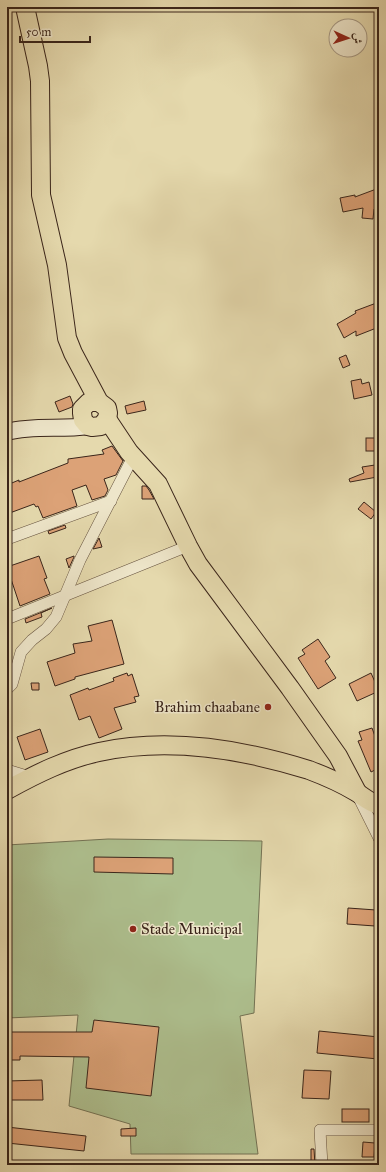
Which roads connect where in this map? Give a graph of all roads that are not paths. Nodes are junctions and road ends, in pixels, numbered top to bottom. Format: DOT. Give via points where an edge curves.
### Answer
graph roads {
  1 [pos="25,7"];
  2 [pos="80,366"];
  3 [pos="90,419"];
  4 [pos="7,432"];
  5 [pos="130,453"];
  6 [pos="110,501"];
  7 [pos="7,539"];
  8 [pos="188,546"];
  9 [pos="64,596"];
  10 [pos="7,619"];
  11 [pos="7,689"];
  12 [pos="7,770"];
  13 [pos="30,777"];
  14 [pos="7,790"];
  15 [pos="357,792"];
  16 [pos="379,805"];
  17 [pos="379,838"];
  18 [pos="379,1130"];
  19 [pos="322,1165"];
  1 -- 2 [label="main road" via="40,81 41,195 57,265 65,329"];
  2 -- 3 [label="main road"];
  2 -- 3 [label="main road" via="99,402 89,402"];
  3 -- 4 [label="street"];
  3 -- 5 [label="main road"];
  5 -- 6 [label="street"];
  5 -- 8 [label="main road" via="158,484"];
  6 -- 7 [label="street"];
  6 -- 9 [label="street"];
  8 -- 9 [label="street"];
  8 -- 15 [label="main road" via="198,564 338,756"];
  9 -- 10 [label="street"];
  9 -- 11 [label="street" via="56,617 21,652 12,684"];
  12 -- 13 [label="street"];
  13 -- 14 [label="main road"];
  13 -- 15 [label="main road" via="63,762 99,752 144,746 187,746 254,755 308,770"];
  15 -- 16 [label="main road" via="373,804"];
  15 -- 17 [label="street"];
  18 -- 19 [label="street" via="320,1130"];
}
